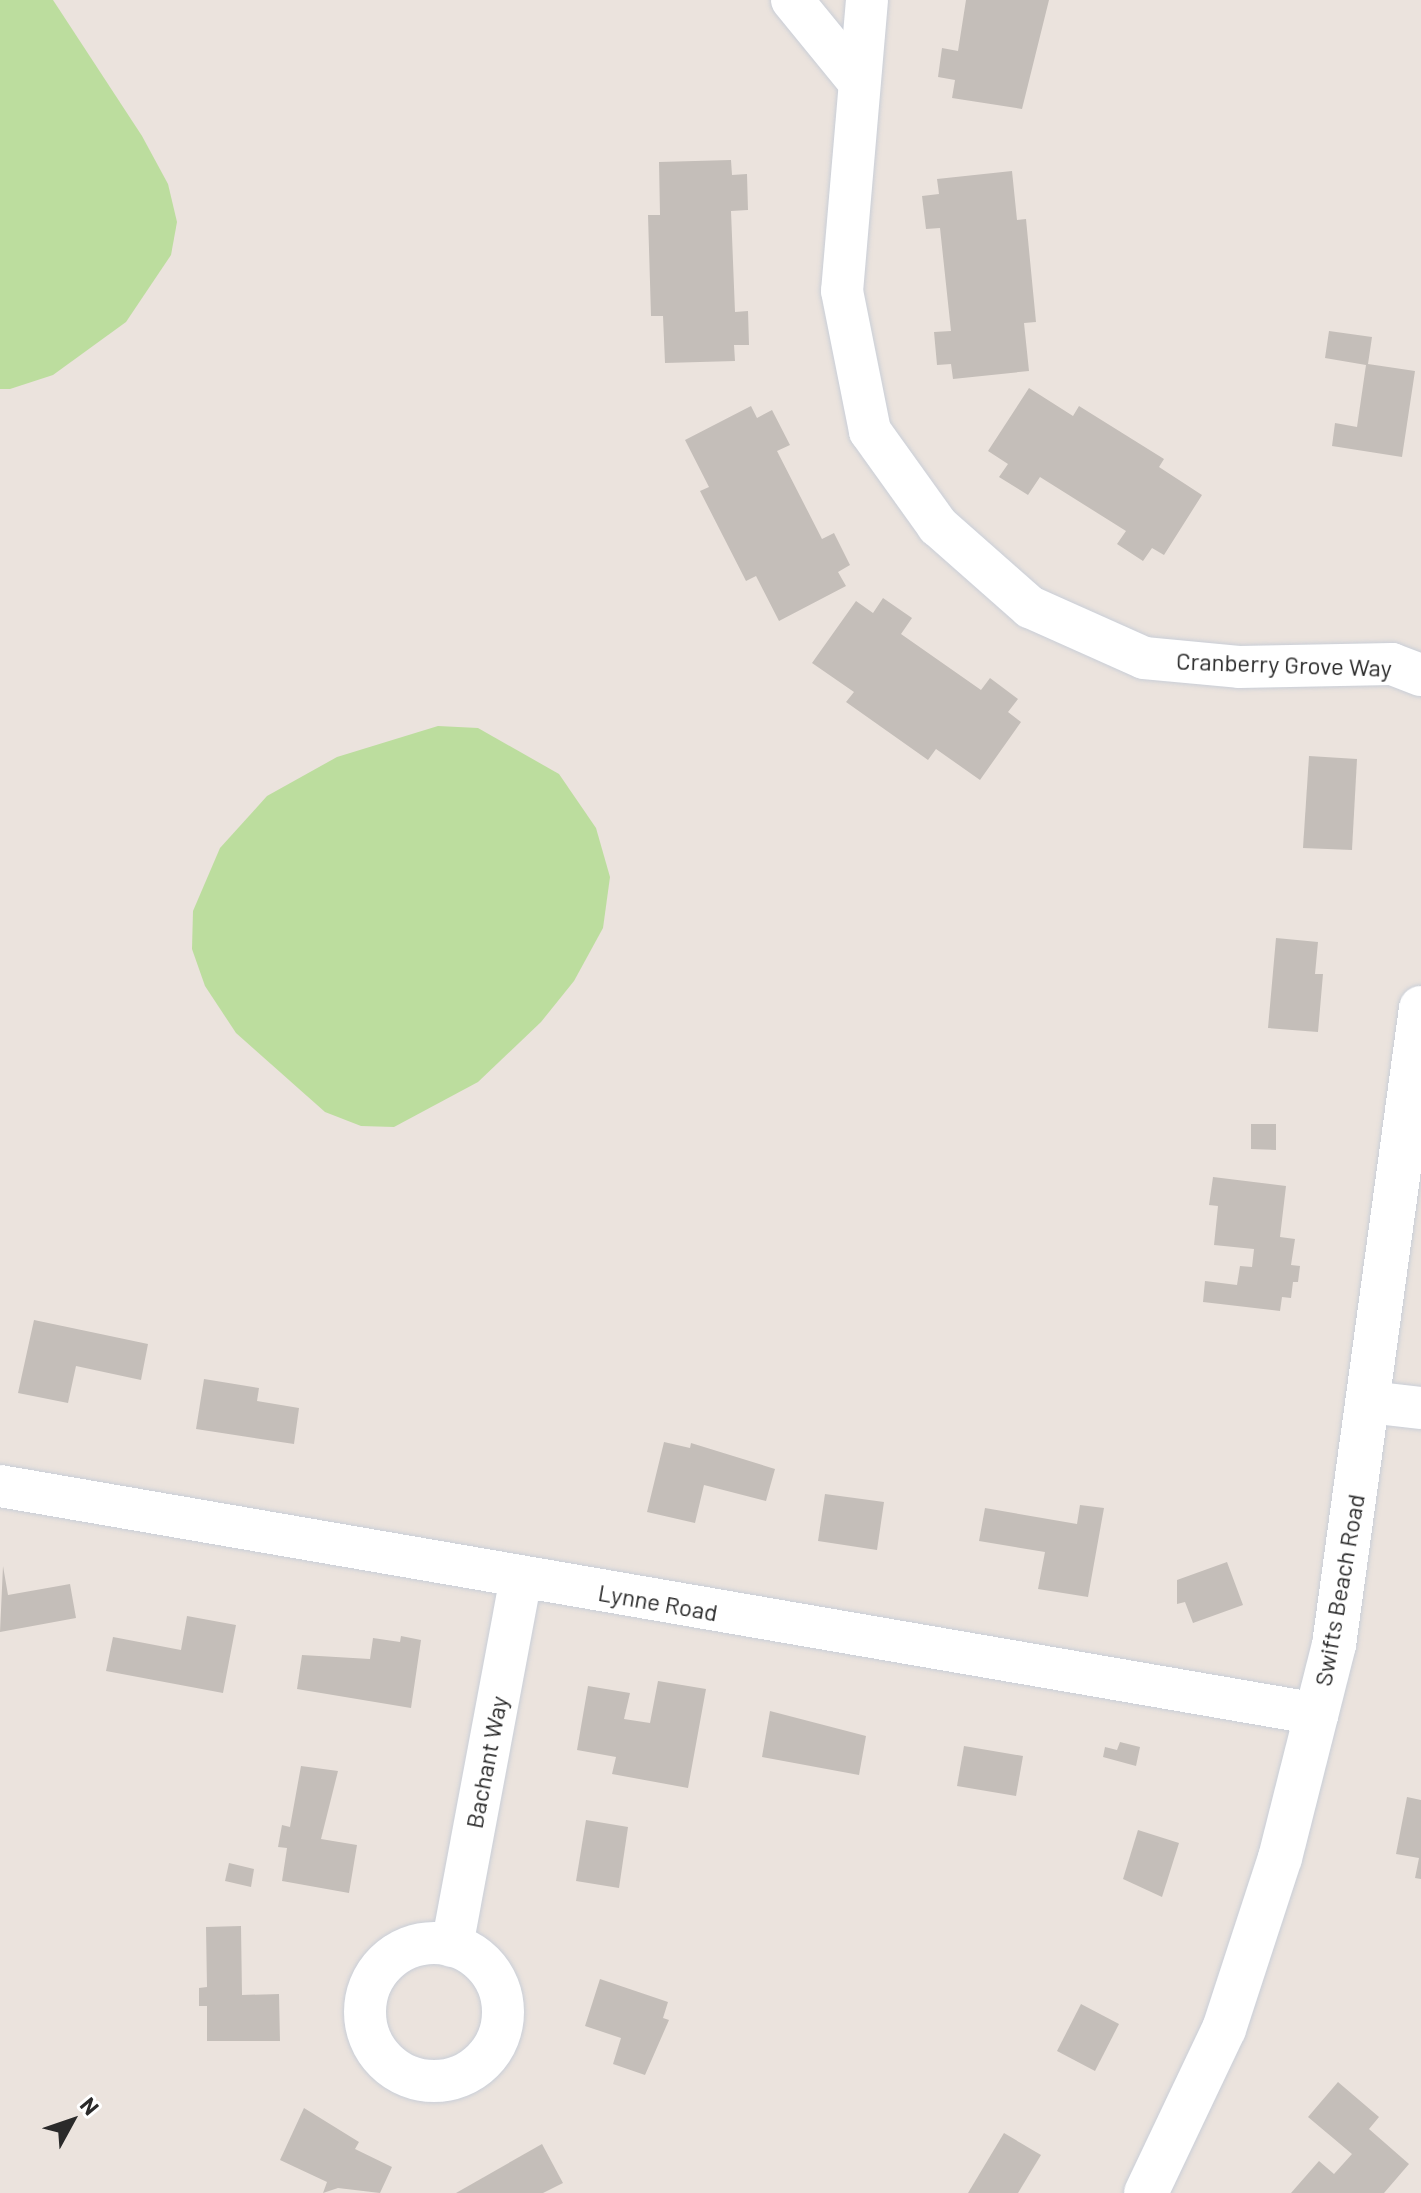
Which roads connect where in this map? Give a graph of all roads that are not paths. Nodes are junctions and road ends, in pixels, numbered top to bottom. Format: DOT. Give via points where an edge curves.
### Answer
graph roads {
  1 [pos="792,0"];
  2 [pos="867,0"];
  3 [pos="858,81"];
  4 [pos="1421,675"];
  5 [pos="1421,1008"];
  6 [pos="1369,1402"];
  7 [pos="1421,1408"];
  8 [pos="0,1486"];
  9 [pos="521,1578"];
  10 [pos="1317,1714"];
  11 [pos="452,1946"];
  12 [pos="1146,2193"];
  1 -- 3 [label="street"];
  2 -- 3 [label="street, Cranberry Grove Way"];
  3 -- 4 [label="street, Cranberry Grove Way" via="842,291 870,431 938,526 1030,607 1144,658 1239,667 1392,664"];
  5 -- 6 [label="street, Swifts Beach Road"];
  6 -- 7 [label="street"];
  6 -- 10 [label="street, Swifts Beach Road" via="1334,1645"];
  8 -- 9 [label="street, Lynne Road"];
  9 -- 10 [label="street, Lynne Road"];
  9 -- 11 [label="street, Bachant Way"];
  10 -- 12 [label="street, Swifts Beach Road" via="1280,1858 1224,2029"];
}
